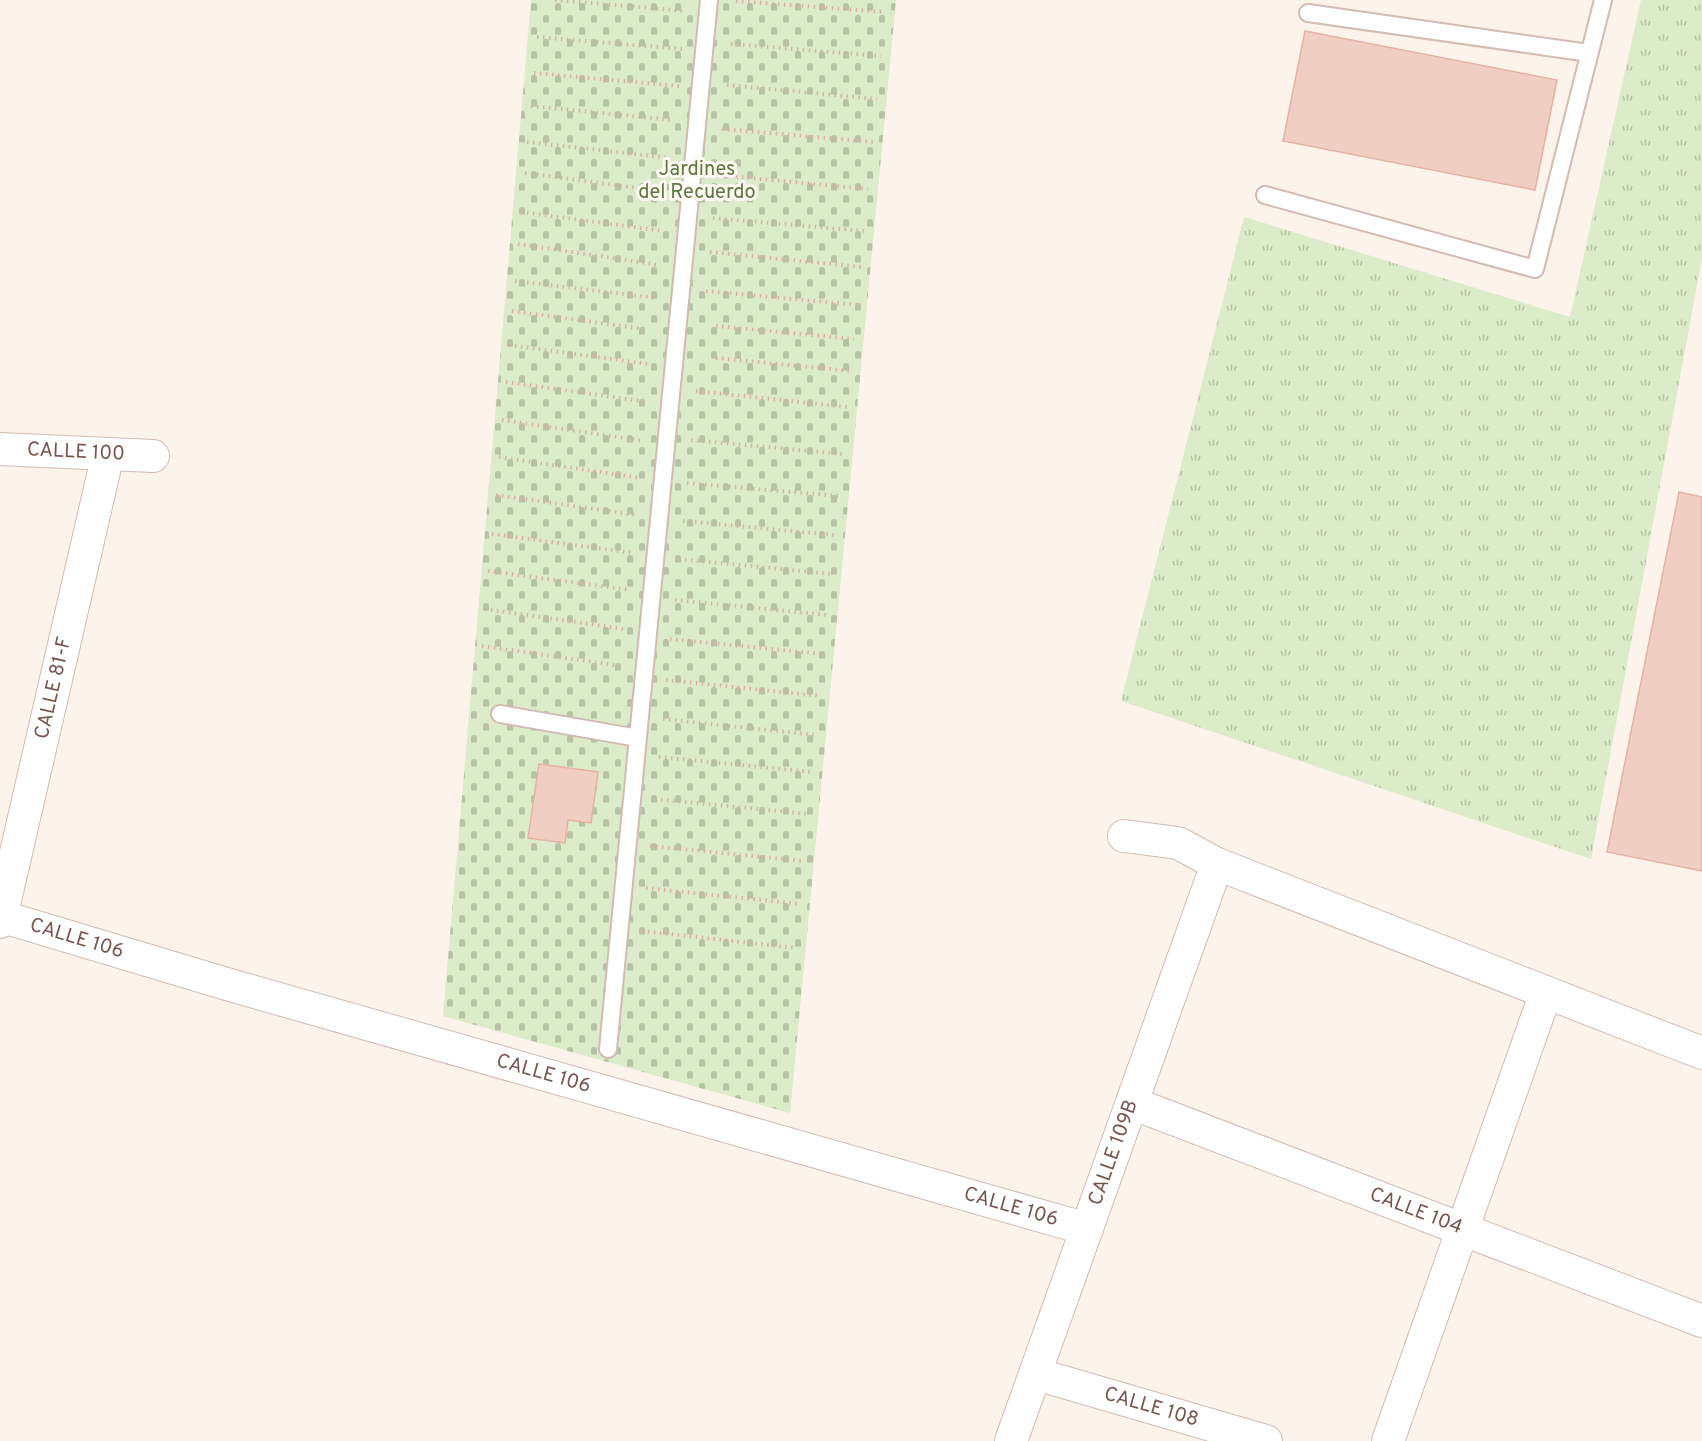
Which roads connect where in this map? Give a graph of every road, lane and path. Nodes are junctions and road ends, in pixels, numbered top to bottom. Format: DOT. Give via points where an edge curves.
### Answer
graph roads {
  1 [pos="555,0"];
  2 [pos="709,0"];
  3 [pos="1603,0"];
  4 [pos="736,1"];
  5 [pos="689,11"];
  6 [pos="885,12"];
  7 [pos="1308,13"];
  8 [pos="537,37"];
  9 [pos="731,44"];
  10 [pos="685,50"];
  11 [pos="1589,53"];
  12 [pos="881,56"];
  13 [pos="534,73"];
  14 [pos="727,85"];
  15 [pos="681,87"];
  16 [pos="877,99"];
  17 [pos="531,106"];
  18 [pos="678,121"];
  19 [pos="722,129"];
  20 [pos="528,142"];
  21 [pos="873,142"];
  22 [pos="674,158"];
  23 [pos="525,173"];
  24 [pos="718,175"];
  25 [pos="868,189"];
  26 [pos="671,193"];
  27 [pos="1265,195"];
  28 [pos="521,212"];
  29 [pos="713,218"];
  30 [pos="667,231"];
  31 [pos="864,231"];
  32 [pos="518,244"];
  33 [pos="710,252"];
  34 [pos="663,265"];
  35 [pos="861,267"];
  36 [pos="515,281"];
  37 [pos="706,291"];
  38 [pos="660,298"];
  39 [pos="857,305"];
  40 [pos="512,311"];
  41 [pos="716,326"];
  42 [pos="644,330"];
  43 [pos="854,339"];
  44 [pos="509,345"];
  45 [pos="716,358"];
  46 [pos="648,364"];
  47 [pos="851,371"];
  48 [pos="506,382"];
  49 [pos="696,391"];
  50 [pos="650,402"];
  51 [pos="847,407"];
  52 [pos="502,420"];
  53 [pos="691,440"];
  54 [pos="646,441"];
  55 [pos="0,449"];
  56 [pos="108,453"];
  57 [pos="843,454"];
  58 [pos="153,456"];
  59 [pos="499,457"];
  60 [pos="643,478"];
  61 [pos="687,483"];
  62 [pos="496,495"];
  63 [pos="839,496"];
  64 [pos="638,516"];
  65 [pos="683,521"];
  66 [pos="492,534"];
  67 [pos="835,535"];
  68 [pos="635,553"];
  69 [pos="679,559"];
  70 [pos="488,571"];
  71 [pos="831,574"];
  72 [pos="631,590"];
  73 [pos="675,600"];
  74 [pos="485,609"];
  75 [pos="828,615"];
  76 [pos="627,629"];
  77 [pos="670,639"];
  78 [pos="482,646"];
  79 [pos="824,654"];
  80 [pos="624,666"];
  81 [pos="666,680"];
  82 [pos="820,696"];
  83 [pos="500,714"];
  84 [pos="663,719"];
  85 [pos="816,735"];
  86 [pos="638,738"];
  87 [pos="659,757"];
  88 [pos="812,772"];
  89 [pos="655,799"];
  90 [pos="809,814"];
  91 [pos="1124,836"];
  92 [pos="650,846"];
  93 [pos="804,861"];
  94 [pos="1217,864"];
  95 [pos="645,888"];
  96 [pos="800,904"];
  97 [pos="1,918"];
  98 [pos="641,931"];
  99 [pos="796,948"];
  100 [pos="1546,992"];
  101 [pos="608,1048"];
  102 [pos="1702,1053"];
  103 [pos="1132,1103"];
  104 [pos="1087,1229"];
  105 [pos="1463,1229"];
  106 [pos="1702,1321"];
  107 [pos="1036,1374"];
  108 [pos="1011,1441"];
  109 [pos="1266,1441"];
  110 [pos="1388,1441"];
  1 -- 5 [label="path"];
  2 -- 86 [label="lane"];
  3 -- 11 [label="lane"];
  4 -- 6 [label="path"];
  7 -- 11 [label="lane"];
  8 -- 10 [label="path"];
  9 -- 12 [label="path"];
  11 -- 27 [label="lane" via="1535,269"];
  13 -- 15 [label="path"];
  14 -- 16 [label="path"];
  17 -- 18 [label="path"];
  19 -- 21 [label="path"];
  20 -- 22 [label="path"];
  23 -- 26 [label="path"];
  24 -- 25 [label="path"];
  28 -- 30 [label="path"];
  29 -- 31 [label="path"];
  32 -- 34 [label="path"];
  33 -- 35 [label="path"];
  36 -- 38 [label="path"];
  37 -- 39 [label="path"];
  40 -- 42 [label="path"];
  41 -- 43 [label="path"];
  44 -- 46 [label="path"];
  45 -- 47 [label="path"];
  48 -- 50 [label="path"];
  49 -- 51 [label="path"];
  52 -- 54 [label="path"];
  53 -- 57 [label="path"];
  55 -- 56 [label="street, CALLE 100"];
  56 -- 58 [label="street, CALLE 100"];
  56 -- 97 [label="street, CALLE 81-F"];
  59 -- 60 [label="path"];
  61 -- 63 [label="path"];
  62 -- 64 [label="path"];
  65 -- 67 [label="path"];
  66 -- 68 [label="path"];
  69 -- 71 [label="path"];
  70 -- 72 [label="path"];
  73 -- 75 [label="path"];
  74 -- 76 [label="path"];
  77 -- 79 [label="path"];
  78 -- 80 [label="path"];
  81 -- 82 [label="path"];
  83 -- 86 [label="lane"];
  84 -- 85 [label="path"];
  86 -- 101 [label="lane"];
  87 -- 88 [label="path"];
  89 -- 90 [label="path"];
  91 -- 94 [label="street" via="1178,843"];
  92 -- 93 [label="path"];
  94 -- 100 [label="street"];
  94 -- 103 [label="street, CALLE 109B"];
  95 -- 96 [label="path"];
  97 -- 104 [label="street, CALLE 106"];
  98 -- 99 [label="path"];
  100 -- 102 [label="street"];
  100 -- 105 [label="street"];
  103 -- 104 [label="street, CALLE 109B"];
  103 -- 105 [label="street, CALLE 104"];
  104 -- 107 [label="street, CALLE 109B"];
  105 -- 106 [label="street, CALLE 104"];
  105 -- 110 [label="street"];
  107 -- 108 [label="street, CALLE 109B"];
  107 -- 109 [label="street, CALLE 108"];
}
